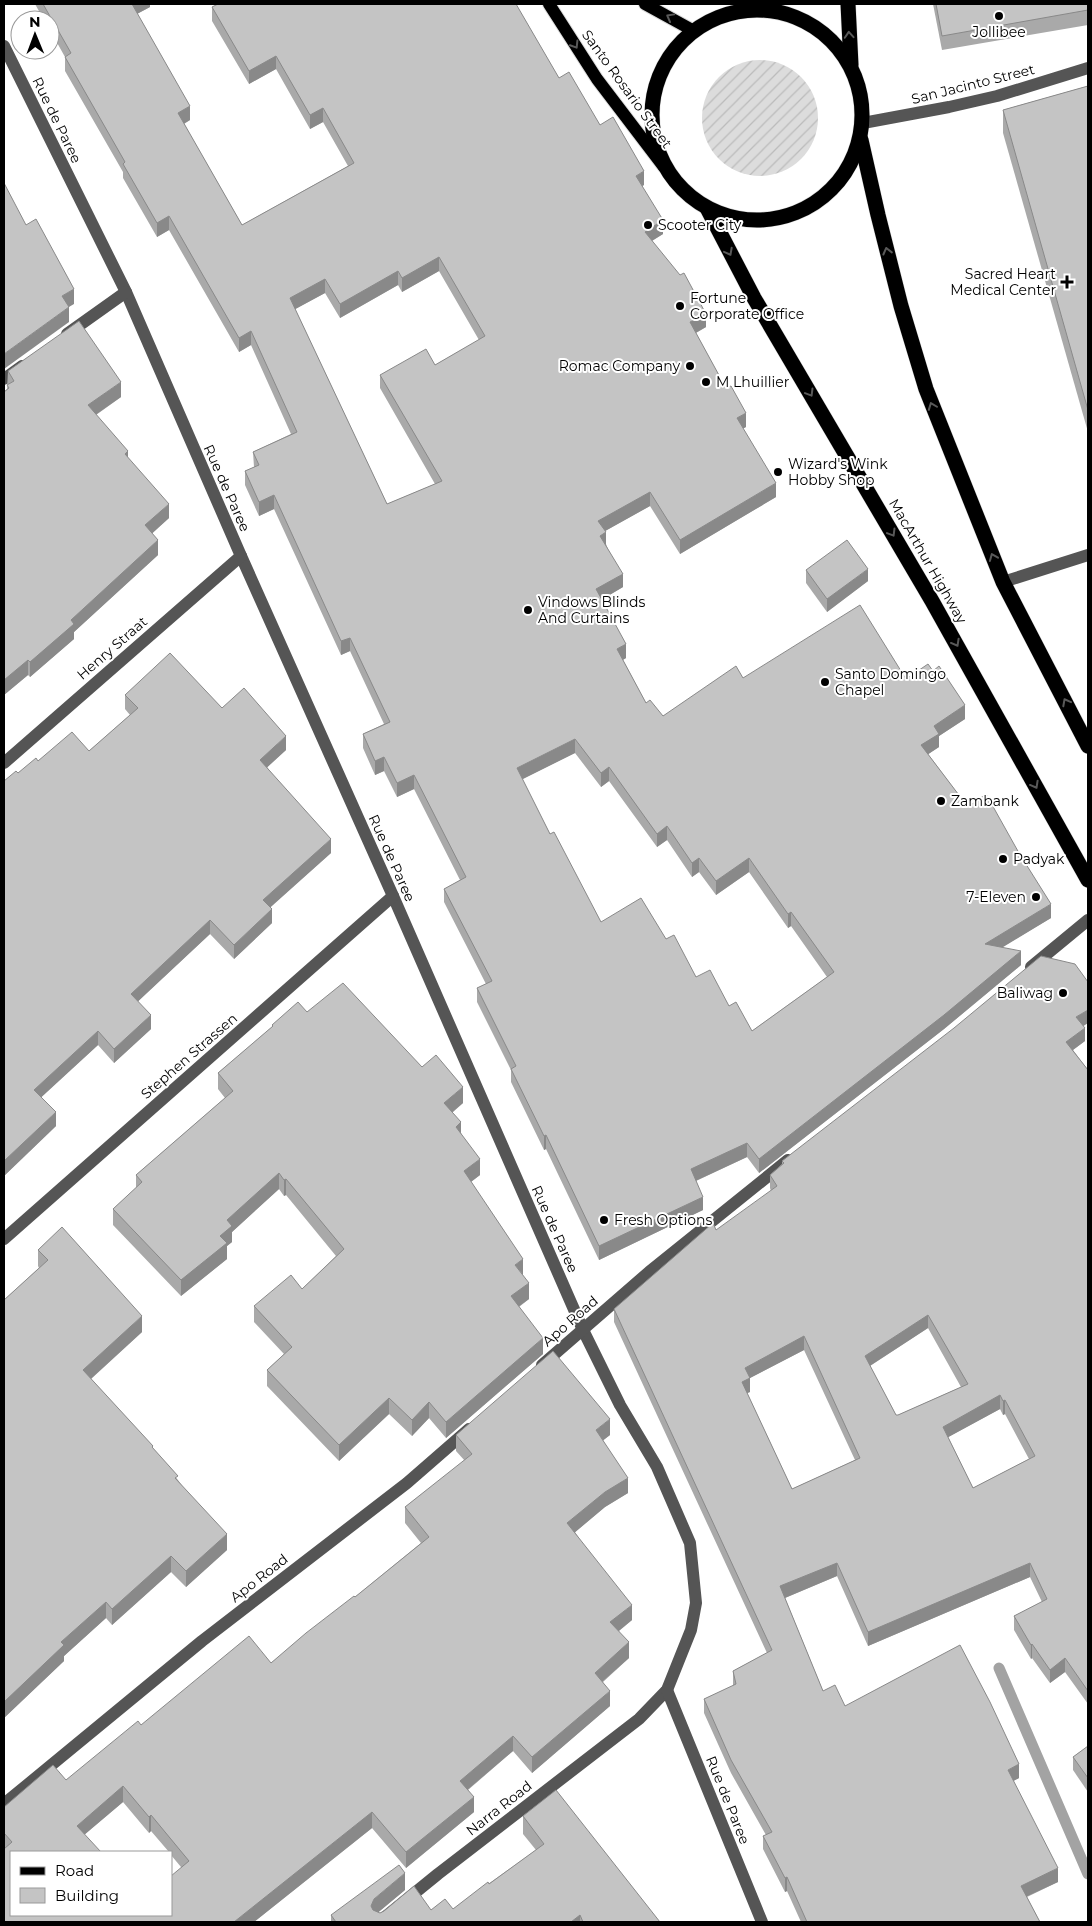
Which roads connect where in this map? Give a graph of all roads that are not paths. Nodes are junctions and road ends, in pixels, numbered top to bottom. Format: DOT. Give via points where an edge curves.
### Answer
graph roads {
  1 [pos="549,4"];
  2 [pos="646,4"];
  3 [pos="848,4"];
  4 [pos="734,8"];
  5 [pos="694,31"];
  6 [pos="4,46"];
  7 [pos="852,67"];
  8 [pos="1088,68"];
  9 [pos="862,131"];
  10 [pos="664,167"];
  11 [pos="707,208"];
  12 [pos="126,292"];
  13 [pos="57,341"];
  14 [pos="34,358"];
  15 [pos="4,379"];
  16 [pos="1088,555"];
  17 [pos="241,556"];
  18 [pos="1003,582"];
  19 [pos="1088,746"];
  20 [pos="4,763"];
  21 [pos="1088,880"];
  22 [pos="393,896"];
  23 [pos="1088,920"];
  24 [pos="1023,974"];
  25 [pos="795,1155"];
  26 [pos="4,1239"];
  27 [pos="583,1330"];
  28 [pos="532,1374"];
  29 [pos="480,1419"];
  30 [pos="667,1690"];
  31 [pos="639,1719"];
  32 [pos="4,1804"];
  33 [pos="379,1922"];
  34 [pos="762,1922"];
  1 -- 10 [label="main road, Santo Rosario Street, one-way" via="597,79"];
  5 -- 2 [label="main road, one-way"];
  7 -- 3 [label="highway, one-way"];
  4 -- 5 [label="highway"];
  4 -- 7 [label="highway" via="781,12 802,20 828,37"];
  5 -- 10 [label="highway" via="678,45 662,67 654,91 651,124 655,146"];
  6 -- 12 [label="street, Rue de Paree"];
  7 -- 9 [label="highway" via="862,95"];
  8 -- 9 [label="street, San Jacinto Street"];
  9 -- 11 [label="highway" via="854,159 835,188 795,214 767,220 740,220"];
  18 -- 9 [label="highway, one-way" via="926,389 878,215"];
  10 -- 11 [label="highway" via="682,191"];
  11 -- 21 [label="highway, MacArthur Highway, one-way" via="754,298 932,601"];
  12 -- 13 [label="street"];
  12 -- 17 [label="street, Rue de Paree"];
  14 -- 15 [label="street"];
  16 -- 18 [label="street"];
  17 -- 20 [label="street, Henry Straat"];
  17 -- 22 [label="street, Rue de Paree"];
  19 -- 18 [label="highway, one-way"];
  22 -- 26 [label="street, Stephen Strassen"];
  22 -- 27 [label="street, Rue de Paree"];
  23 -- 24 [label="street"];
  25 -- 27 [label="street, Apo Road" via="649,1272"];
  27 -- 28 [label="street, Apo Road"];
  27 -- 30 [label="street, Rue de Paree" via="620,1405 657,1467 690,1543 696,1603 691,1630"];
  29 -- 32 [label="street, Apo Road" via="407,1483 202,1641"];
  30 -- 31 [label="street, Rue de Paree"];
  30 -- 34 [label="street, Rue de Paree"];
  31 -- 33 [label="street, Narra Road"];
}
